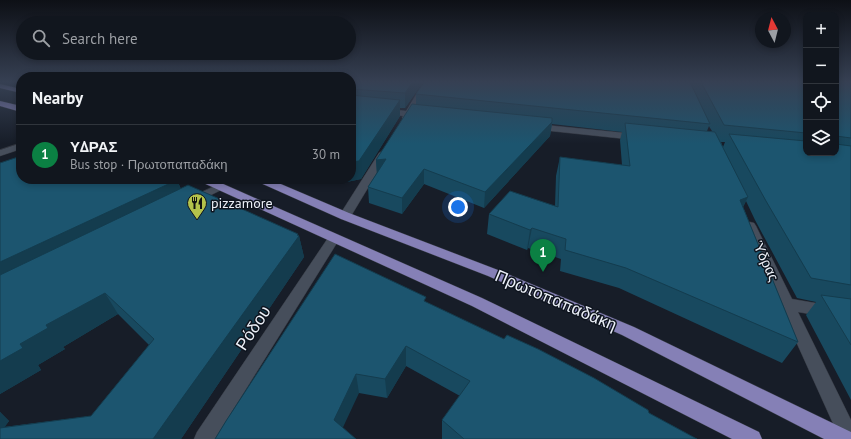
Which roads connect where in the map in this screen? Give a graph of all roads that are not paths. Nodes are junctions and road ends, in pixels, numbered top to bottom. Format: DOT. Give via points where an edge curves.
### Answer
graph roads {
  1 [pos="416,102"];
  2 [pos="0,103"];
  3 [pos="16,108"];
  4 [pos="356,108"];
  5 [pos="409,114"];
  6 [pos="432,116"];
  7 [pos="401,126"];
  8 [pos="526,126"];
  9 [pos="642,138"];
  10 [pos="389,145"];
  11 [pos="16,148"];
  12 [pos="0,153"];
  13 [pos="213,184"];
  14 [pos="271,184"];
  15 [pos="219,187"];
  16 [pos="184,205"];
  17 [pos="345,216"];
  18 [pos="746,217"];
  19 [pos="334,238"];
  20 [pos="786,304"];
  21 [pos="851,315"];
  22 [pos="204,439"];
  23 [pos="752,439"];
  24 [pos="844,439"];
  25 [pos="850,439"];
  1 -- 5 [label="street"];
  2 -- 3 [label="main road"];
  4 -- 5 [label="street"];
  5 -- 6 [label="street"];
  5 -- 7 [label="street"];
  8 -- 9 [label="street"];
  10 -- 17 [label="street"];
  11 -- 12 [label="street"];
  13 -- 15 [label="main road"];
  14 -- 17 [label="main road, Πρωτοπαπαδάκη"];
  15 -- 16 [label="street"];
  15 -- 19 [label="main road"];
  17 -- 24 [label="main road, Πρωτοπαπαδάκη" via="493,273 628,331"];
  18 -- 20 [label="street, Ύδρας"];
  19 -- 22 [label="street, Ρόδου"];
  19 -- 23 [label="main road" via="478,302"];
  20 -- 21 [label="street"];
  20 -- 25 [label="street, Ύδρας"];
}
